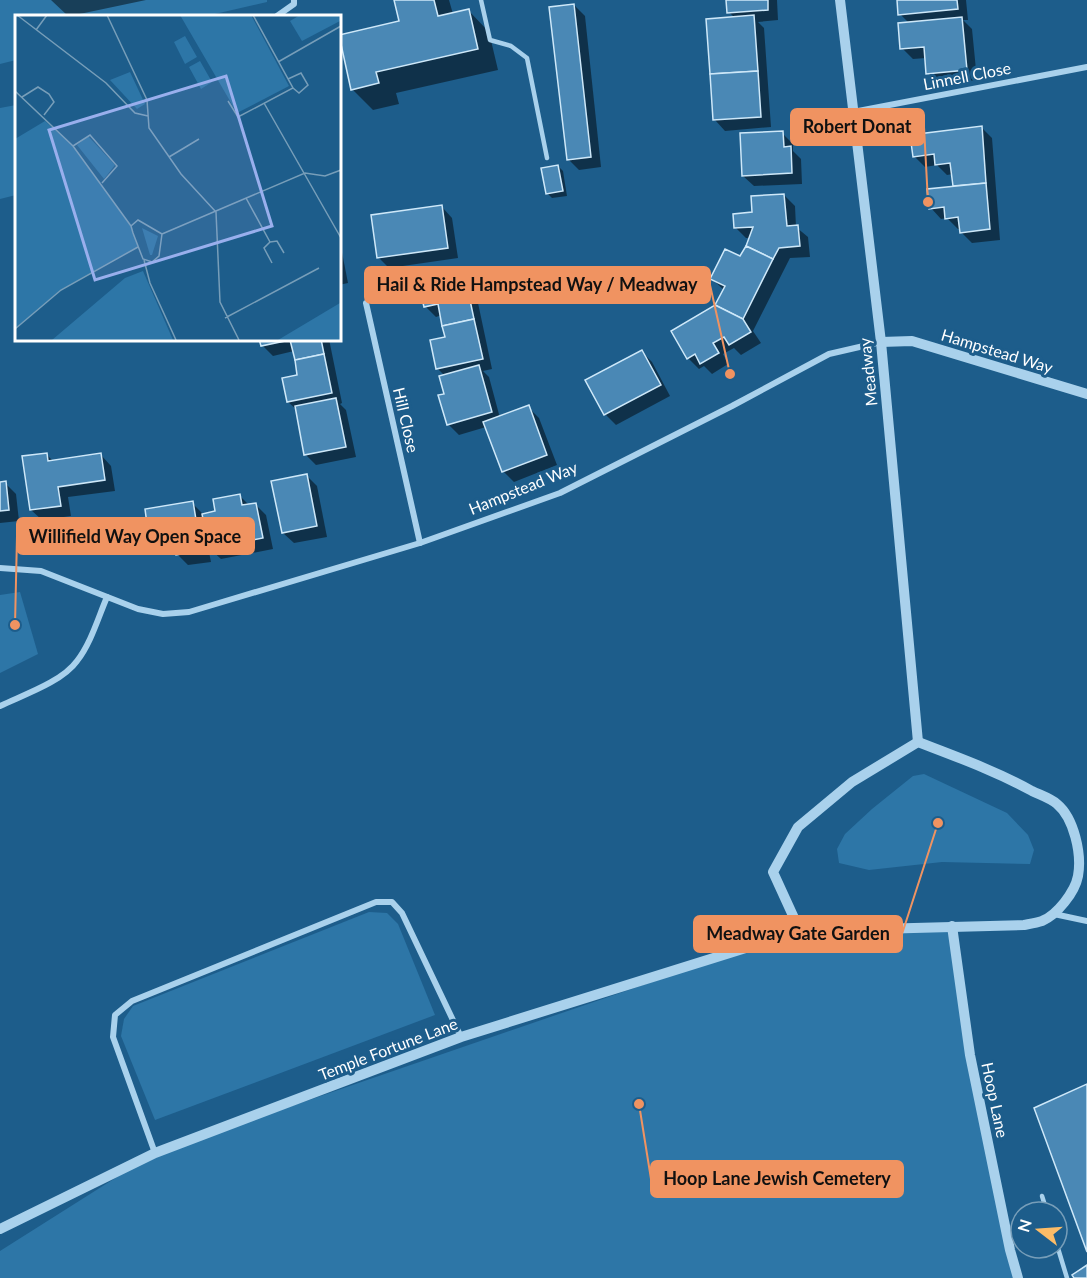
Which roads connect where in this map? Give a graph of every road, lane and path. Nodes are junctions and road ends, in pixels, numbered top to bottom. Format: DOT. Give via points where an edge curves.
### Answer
graph roads {
  1 [pos="294,0"];
  2 [pos="481,0"];
  3 [pos="840,0"];
  4 [pos="278,15"];
  5 [pos="1087,67"];
  6 [pos="853,112"];
  7 [pos="547,158"];
  8 [pos="366,303"];
  9 [pos="881,342"];
  10 [pos="1087,394"];
  11 [pos="420,543"];
  12 [pos="0,568"];
  13 [pos="107,597"];
  14 [pos="0,706"];
  15 [pos="918,742"];
  16 [pos="1053,914"];
  17 [pos="1087,921"];
  18 [pos="952,926"];
  19 [pos="800,931"];
  20 [pos="461,1037"];
  21 [pos="155,1153"];
  22 [pos="1042,1196"];
  23 [pos="1043,1200"];
  24 [pos="0,1229"];
  25 [pos="1062,1260"];
  26 [pos="1018,1278"];
  27 [pos="1067,1278"];
  1 -- 4 [label="street"];
  2 -- 7 [label="lane" via="490,40 511,46 526,57"];
  3 -- 6 [label="street, Meadway"];
  5 -- 6 [label="street, Linnell Close"];
  6 -- 9 [label="street, Meadway"];
  8 -- 11 [label="street, Hill Close"];
  9 -- 10 [label="street, Hampstead Way" via="912,342"];
  9 -- 11 [label="street, Hampstead Way" via="829,354 560,493"];
  9 -- 15 [label="street, Meadway"];
  11 -- 13 [label="street, Hampstead Way" via="189,612 163,614"];
  12 -- 13 [label="street, Hampstead Way" via="41,571"];
  13 -- 14 [label="street" via="76,663 63,675"];
  15 -- 16 [label="street" via="1001,774 1058,804 1070,823 1080,867 1070,894"];
  15 -- 19 [label="street" via="852,782 798,827 773,872"];
  16 -- 17 [label="street"];
  16 -- 18 [label="street, Temple Fortune Lane" via="1024,926"];
  18 -- 19 [label="street, Temple Fortune Lane"];
  18 -- 26 [label="street, Hoop Lane" via="970,1055"];
  19 -- 20 [label="street, Temple Fortune Lane"];
  20 -- 21 [label="street, Temple Fortune Lane"];
  20 -- 21 [label="street" via="402,913 392,902 376,902 132,1001 115,1015 113,1037"];
  21 -- 24 [label="street, Temple Fortune Lane"];
  22 -- 23 [label="lane"];
  25 -- 27 [label="lane"];
}
